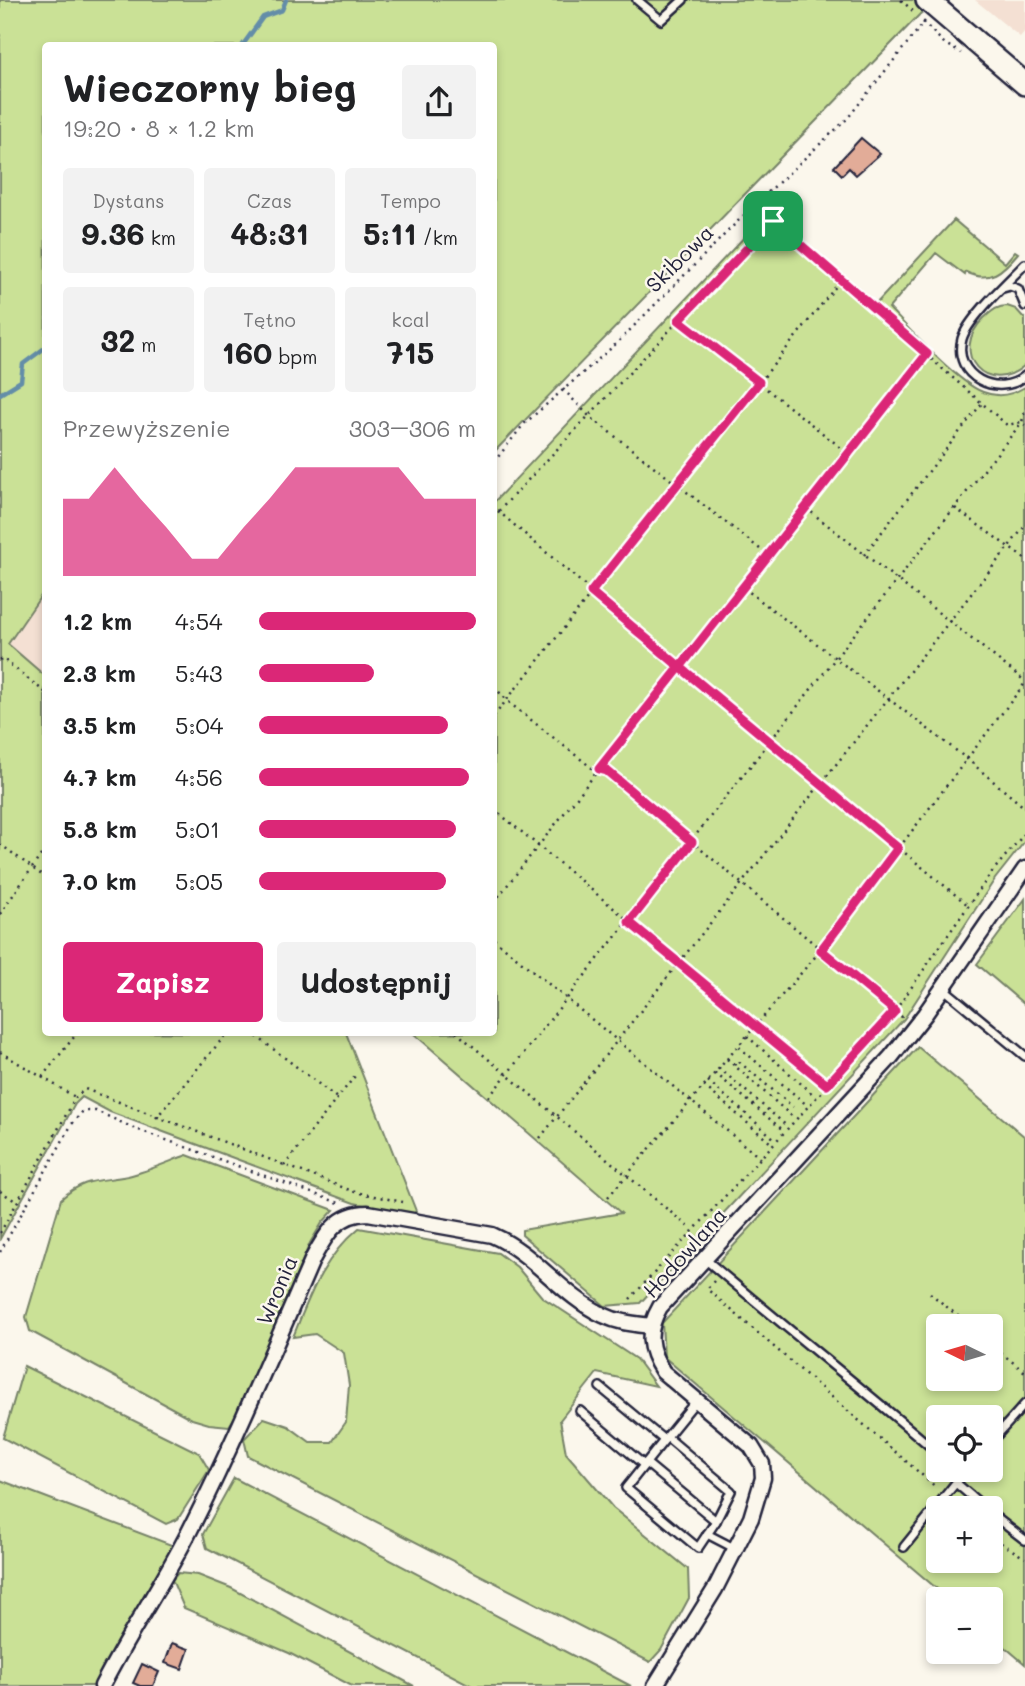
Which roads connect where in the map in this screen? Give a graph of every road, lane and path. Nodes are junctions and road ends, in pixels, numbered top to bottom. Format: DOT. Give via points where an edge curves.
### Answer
graph roads {
  1 [pos="637,0"];
  2 [pos="683,0"];
  3 [pos="932,4"];
  4 [pos="1025,84"];
  5 [pos="1025,264"];
  6 [pos="841,280"];
  7 [pos="1003,288"];
  8 [pos="1025,306"];
  9 [pos="679,320"];
  10 [pos="927,354"];
  11 [pos="1025,376"];
  12 [pos="759,382"];
  13 [pos="563,389"];
  14 [pos="982,403"];
  15 [pos="1025,410"];
  16 [pos="589,416"];
  17 [pos="1024,423"];
  18 [pos="849,454"];
  19 [pos="497,458"];
  20 [pos="677,485"];
  21 [pos="955,508"];
  22 [pos="806,509"];
  23 [pos="498,511"];
  24 [pos="1025,526"];
  25 [pos="1008,547"];
  26 [pos="864,555"];
  27 [pos="769,556"];
  28 [pos="1025,559"];
  29 [pos="898,582"];
  30 [pos="744,588"];
  31 [pos="591,592"];
  32 [pos="948,621"];
  33 [pos="0,660"];
  34 [pos="837,660"];
  35 [pos="680,667"];
  36 [pos="1025,682"];
  37 [pos="497,690"];
  38 [pos="42,691"];
  39 [pos="887,698"];
  40 [pos="507,699"];
  41 [pos="497,712"];
  42 [pos="771,742"];
  43 [pos="967,759"];
  44 [pos="599,769"];
  45 [pos="820,783"];
  46 [pos="1025,808"];
  47 [pos="497,812"];
  48 [pos="1025,833"];
  49 [pos="692,842"];
  50 [pos="0,844"];
  51 [pos="538,846"];
  52 [pos="898,848"];
  53 [pos="42,854"];
  54 [pos="32,868"];
  55 [pos="1025,869"];
  56 [pos="42,875"];
  57 [pos="741,883"];
  58 [pos="497,898"];
  59 [pos="969,906"];
  60 [pos="0,914"];
  61 [pos="629,922"];
  62 [pos="497,941"];
  63 [pos="821,950"];
  64 [pos="678,962"];
  65 [pos="943,988"];
  66 [pos="567,999"];
  67 [pos="895,1011"];
  68 [pos="755,1026"];
  69 [pos="914,1027"];
  70 [pos="75,1036"];
  71 [pos="225,1036"];
  72 [pos="256,1036"];
  73 [pos="461,1036"];
  74 [pos="747,1036"];
  75 [pos="617,1040"];
  76 [pos="738,1046"];
  77 [pos="0,1052"];
  78 [pos="1025,1056"];
  79 [pos="727,1059"];
  80 [pos="734,1066"];
  81 [pos="719,1068"];
  82 [pos="715,1073"];
  83 [pos="507,1075"];
  84 [pos="355,1076"];
  85 [pos="43,1077"];
  86 [pos="708,1081"];
  87 [pos="827,1085"];
  88 [pos="704,1086"];
  89 [pos="76,1097"];
  90 [pos="489,1097"];
  91 [pos="817,1097"];
  92 [pos="337,1098"];
  93 [pos="691,1101"];
  94 [pos="808,1106"];
  95 [pos="793,1107"];
  96 [pos="557,1117"];
  97 [pos="156,1118"];
  98 [pos="795,1119"];
  99 [pos="788,1127"];
  100 [pos="784,1131"];
  101 [pos="540,1138"];
  102 [pos="776,1140"];
  103 [pos="772,1144"];
  104 [pos="760,1158"];
  105 [pos="284,1166"];
  106 [pos="627,1176"];
  107 [pos="0,1191"];
  108 [pos="608,1197"];
  109 [pos="17,1202"];
  110 [pos="402,1202"];
  111 [pos="352,1214"];
  112 [pos="692,1230"];
  113 [pos="0,1233"];
  114 [pos="0,1252"];
  115 [pos="704,1259"];
  116 [pos="721,1274"];
  117 [pos="930,1293"];
  118 [pos="630,1299"];
  119 [pos="955,1314"];
  120 [pos="651,1326"];
  121 [pos="1003,1354"];
  122 [pos="1025,1372"];
  123 [pos="600,1387"];
  124 [pos="696,1401"];
  125 [pos="1025,1404"];
  126 [pos="580,1411"];
  127 [pos="1003,1429"];
  128 [pos="666,1439"];
  129 [pos="926,1443"];
  130 [pos="645,1464"];
  131 [pos="956,1483"];
  132 [pos="946,1495"];
  133 [pos="971,1496"];
  134 [pos="716,1521"];
  135 [pos="1003,1523"];
  136 [pos="707,1534"];
  137 [pos="1025,1540"];
  138 [pos="1003,1544"];
  139 [pos="904,1547"];
  140 [pos="736,1549"];
  141 [pos="1025,1558"];
  142 [pos="102,1686"];
  143 [pos="655,1686"];
  1 -- 2 [label="lane" via="661,20"];
  3 -- 4 [label="main road"];
  3 -- 13 [label="path, Skibowa" via="847,119 750,208 617,343"];
  5 -- 7 [label="lane"];
  6 -- 9 [label="path" via="773,221"];
  6 -- 10 [label="path"];
  6 -- 12 [label="path"];
  7 -- 8 [label="lane" via="1018,289"];
  7 -- 11 [label="lane" via="965,330 963,360 975,378 994,386"];
  9 -- 12 [label="path"];
  9 -- 16 [label="path"];
  10 -- 14 [label="path"];
  10 -- 18 [label="path"];
  12 -- 18 [label="path"];
  12 -- 20 [label="path"];
  13 -- 16 [label="path"];
  13 -- 19 [label="path, Skibowa" via="524,424"];
  14 -- 17 [label="path" via="1007,425"];
  14 -- 26 [label="path"];
  15 -- 17 [label="path"];
  16 -- 20 [label="path"];
  16 -- 23 [label="path"];
  17 -- 21 [label="path"];
  18 -- 22 [label="path"];
  20 -- 27 [label="path"];
  20 -- 31 [label="path"];
  21 -- 25 [label="path"];
  21 -- 29 [label="path"];
  22 -- 26 [label="path"];
  22 -- 27 [label="path"];
  23 -- 31 [label="path"];
  24 -- 25 [label="path"];
  25 -- 28 [label="path"];
  25 -- 32 [label="path"];
  26 -- 29 [label="path"];
  27 -- 30 [label="path"];
  29 -- 32 [label="path"];
  29 -- 34 [label="path"];
  30 -- 34 [label="path"];
  30 -- 35 [label="path"];
  31 -- 35 [label="path"];
  31 -- 40 [label="path"];
  32 -- 36 [label="path"];
  32 -- 39 [label="path"];
  33 -- 38 [label="path"];
  34 -- 39 [label="path"];
  34 -- 42 [label="path"];
  35 -- 42 [label="path"];
  35 -- 44 [label="path"];
  36 -- 43 [label="path"];
  37 -- 40 [label="path"];
  39 -- 43 [label="path"];
  39 -- 45 [label="path"];
  40 -- 41 [label="path"];
  40 -- 44 [label="path"];
  42 -- 45 [label="path"];
  42 -- 49 [label="path"];
  43 -- 46 [label="path"];
  43 -- 52 [label="path"];
  44 -- 49 [label="path"];
  44 -- 51 [label="path"];
  45 -- 52 [label="path"];
  45 -- 57 [label="path"];
  47 -- 51 [label="path"];
  48 -- 59 [label="path"];
  49 -- 57 [label="path"];
  49 -- 61 [label="path"];
  50 -- 54 [label="path"];
  51 -- 58 [label="path"];
  51 -- 61 [label="path"];
  52 -- 59 [label="path"];
  52 -- 63 [label="path"];
  53 -- 54 [label="path"];
  54 -- 56 [label="path"];
  54 -- 60 [label="path"];
  55 -- 65 [label="street, Hodowlana"];
  57 -- 63 [label="path"];
  57 -- 64 [label="path"];
  59 -- 67 [label="path"];
  61 -- 64 [label="path"];
  61 -- 66 [label="path"];
  62 -- 66 [label="path"];
  63 -- 67 [label="path"];
  63 -- 68 [label="path"];
  64 -- 68 [label="path"];
  64 -- 75 [label="path"];
  65 -- 69 [label="street, Hodowlana"];
  65 -- 78 [label="lane"];
  66 -- 75 [label="path"];
  66 -- 83 [label="path"];
  67 -- 69 [label="path"];
  67 -- 87 [label="path"];
  68 -- 74 [label="path"];
  68 -- 87 [label="path"];
  69 -- 115 [label="street, Hodowlana"];
  70 -- 85 [label="path"];
  71 -- 97 [label="path"];
  72 -- 92 [label="path"];
  73 -- 83 [label="path"];
  74 -- 76 [label="path"];
  74 -- 91 [label="path"];
  75 -- 93 [label="path"];
  75 -- 96 [label="path"];
  76 -- 79 [label="path"];
  76 -- 94 [label="path"];
  77 -- 85 [label="path"];
  79 -- 80 [label="path"];
  79 -- 81 [label="path"];
  80 -- 95 [label="path" via="738,1061"];
  80 -- 98 [label="path"];
  81 -- 82 [label="path"];
  81 -- 99 [label="path"];
  82 -- 86 [label="path"];
  82 -- 100 [label="path"];
  83 -- 90 [label="path"];
  83 -- 96 [label="path"];
  84 -- 92 [label="path"];
  85 -- 89 [label="path"];
  86 -- 88 [label="path"];
  86 -- 102 [label="path"];
  87 -- 91 [label="path"];
  88 -- 93 [label="path"];
  88 -- 103 [label="path"];
  89 -- 97 [label="path" via="89,1089"];
  89 -- 109 [label="path"];
  91 -- 94 [label="path"];
  92 -- 105 [label="path"];
  93 -- 104 [label="path"];
  93 -- 106 [label="path"];
  94 -- 98 [label="path"];
  96 -- 101 [label="path"];
  96 -- 106 [label="path"];
  97 -- 105 [label="path"];
  98 -- 99 [label="path"];
  99 -- 100 [label="path"];
  100 -- 102 [label="path"];
  102 -- 103 [label="path"];
  103 -- 104 [label="path"];
  104 -- 112 [label="path"];
  105 -- 110 [label="path" via="355,1192"];
  106 -- 108 [label="path"];
  106 -- 112 [label="path"];
  107 -- 109 [label="path"];
  109 -- 113 [label="path"];
  111 -- 114 [label="path" via="340,1203 88,1110 77,1115"];
  111 -- 120 [label="street" via="377,1214 492,1234 601,1314 627,1324"];
  111 -- 142 [label="street, Wronia" via="333,1226 313,1258 188,1534"];
  112 -- 118 [label="path"];
  115 -- 116 [label="lane"];
  115 -- 120 [label="street, Hodowlana" via="660,1307"];
  116 -- 129 [label="lane"];
  116 -- 132 [label="path" via="707,1290"];
  117 -- 119 [label="path"];
  120 -- 124 [label="street, Hodowlana" via="649,1344 656,1361"];
  121 -- 122 [label="path"];
  123 -- 128 [label="lane"];
  124 -- 128 [label="lane"];
  124 -- 140 [label="street, Hodowlana" via="751,1446 762,1464 762,1486"];
  125 -- 127 [label="lane"];
  126 -- 130 [label="lane"];
  128 -- 130 [label="lane"];
  128 -- 134 [label="lane" via="731,1491"];
  130 -- 134 [label="lane"];
  130 -- 136 [label="lane" via="626,1488 698,1548"];
  131 -- 132 [label="lane"];
  131 -- 133 [label="lane"];
  132 -- 139 [label="lane"];
  134 -- 136 [label="lane"];
  135 -- 137 [label="lane"];
  136 -- 140 [label="lane"];
  138 -- 141 [label="path"];
  140 -- 143 [label="street, Hodowlana"];
}
